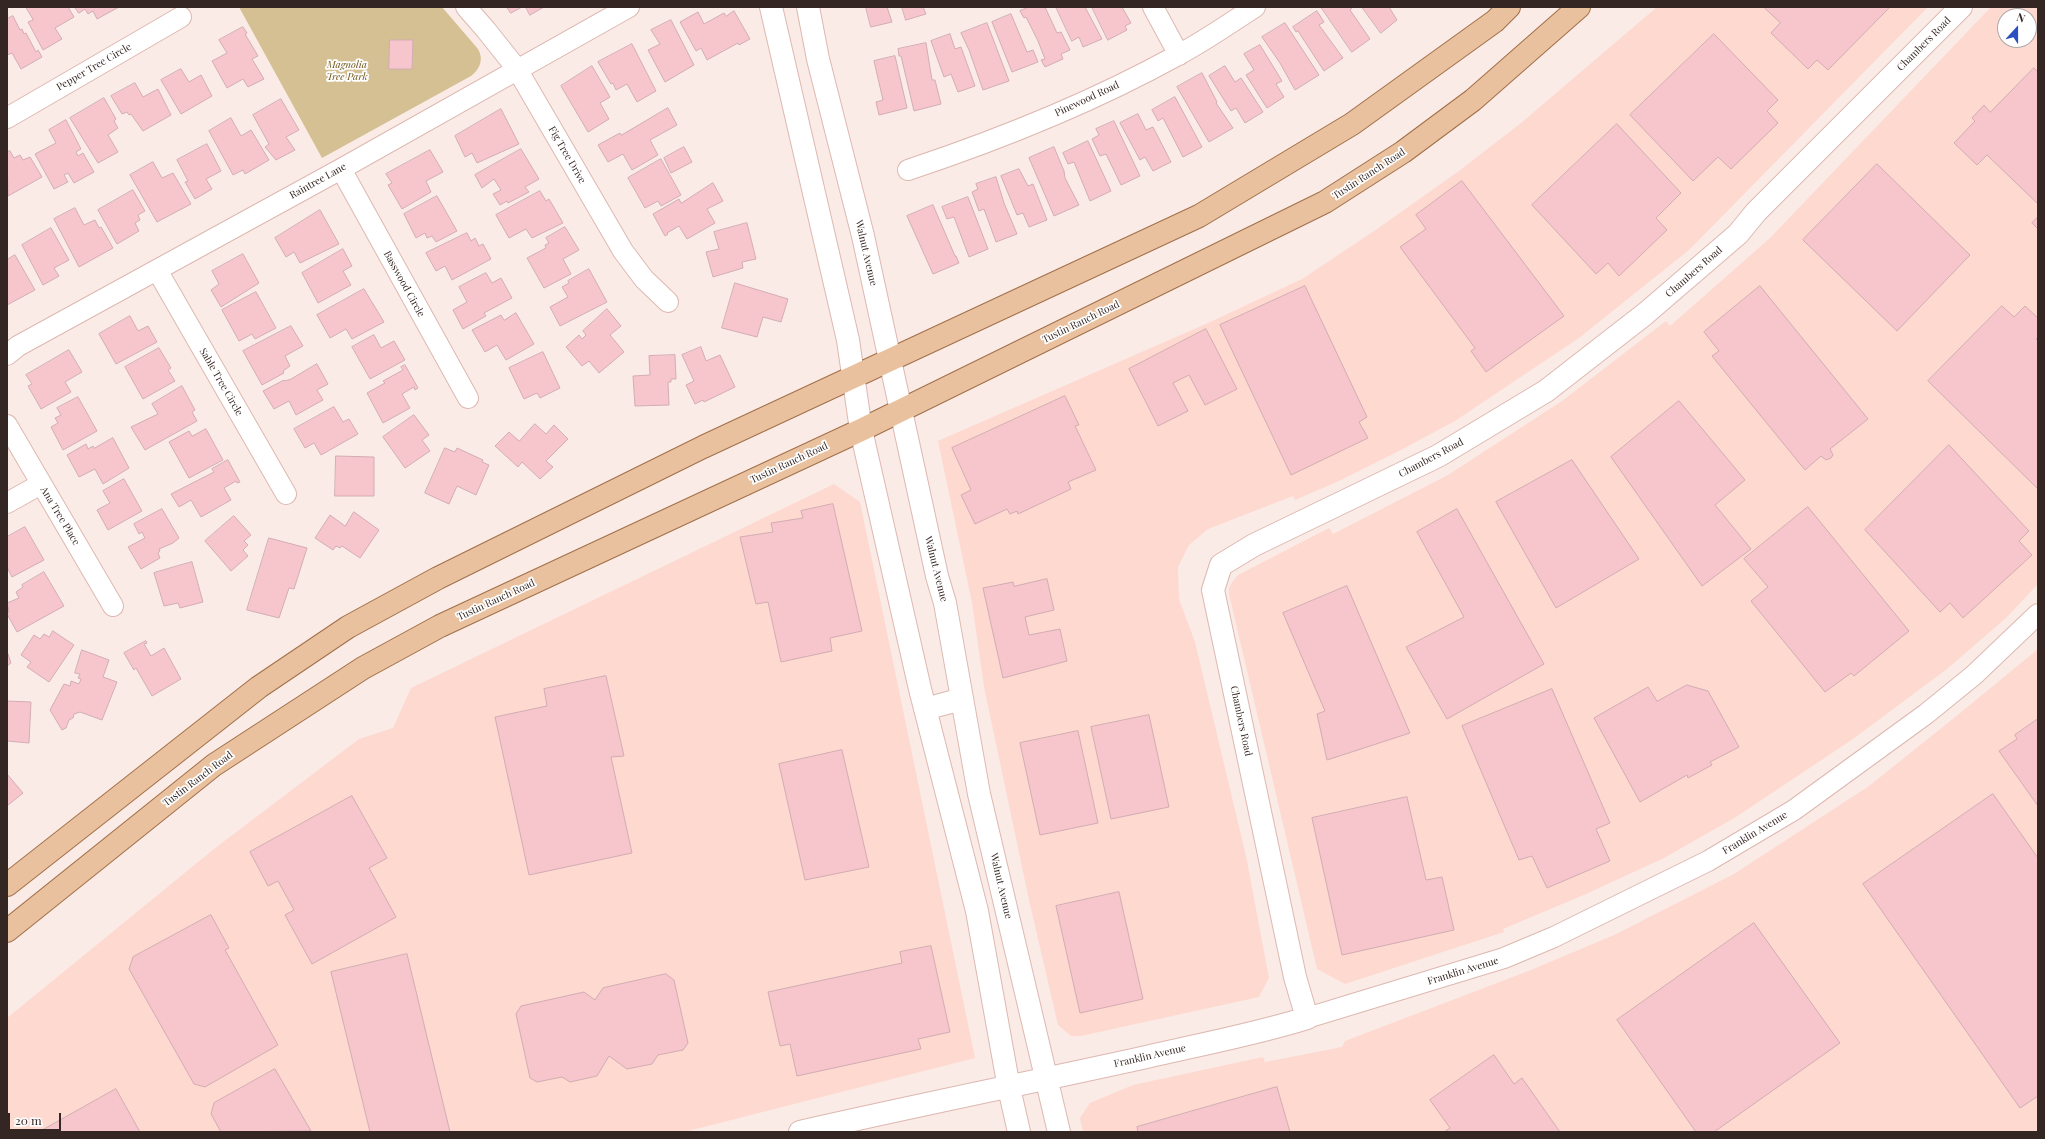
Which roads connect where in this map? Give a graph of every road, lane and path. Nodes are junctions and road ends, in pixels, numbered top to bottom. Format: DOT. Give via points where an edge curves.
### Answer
graph roads {
  1 [pos="466,7"];
  2 [pos="629,7"];
  3 [pos="771,7"];
  4 [pos="808,7"];
  5 [pos="1153,7"];
  6 [pos="1255,7"];
  7 [pos="1509,7"];
  8 [pos="1579,7"];
  9 [pos="1961,7"];
  10 [pos="181,17"];
  11 [pos="1179,55"];
  12 [pos="517,69"];
  13 [pos="7,118"];
  14 [pos="341,169"];
  15 [pos="908,170"];
  16 [pos="156,270"];
  17 [pos="668,302"];
  18 [pos="7,355"];
  19 [pos="891,361"];
  20 [pos="853,378"];
  21 [pos="468,398"];
  22 [pos="899,411"];
  23 [pos="7,425"];
  24 [pos="861,430"];
  25 [pos="41,484"];
  26 [pos="286,494"];
  27 [pos="7,504"];
  28 [pos="113,606"];
  29 [pos="2038,614"];
  30 [pos="962,699"];
  31 [pos="925,709"];
  32 [pos="7,885"];
  33 [pos="7,931"];
  34 [pos="1307,1018"];
  35 [pos="1046,1079"];
  36 [pos="1009,1088"];
  37 [pos="800,1132"];
  38 [pos="1019,1132"];
  39 [pos="1059,1132"];
  1 -- 12 [label="street, Fig Tree Drive"];
  2 -- 12 [label="street, Raintree Lane"];
  3 -- 20 [label="main road" via="846,332"];
  4 -- 19 [label="main road, Walnut Avenue" via="818,59 863,236"];
  5 -- 11 [label="street"];
  6 -- 11 [label="street, Pinewood Road"];
  7 -- 19 [label="main road" via="1495,21 1352,124 1199,216"];
  8 -- 22 [label="main road, Tustin Ranch Road" via="1473,100 1404,152 1325,202"];
  9 -- 34 [label="main road, Chambers Road" via="1756,212 1738,234 1645,314 1546,390 1438,456 1254,545 1221,565 1212,590 1295,977"];
  10 -- 13 [label="street, Pepper Tree Circle"];
  11 -- 15 [label="street, Pinewood Road" via="1088,100 955,154"];
  12 -- 14 [label="street, Raintree Lane"];
  12 -- 17 [label="street, Fig Tree Drive" via="623,251 644,279"];
  14 -- 16 [label="street, Raintree Lane"];
  14 -- 21 [label="street, Basswood Circle"];
  16 -- 18 [label="street, Raintree Lane" via="18,346"];
  16 -- 26 [label="street, Sable Tree Circle"];
  19 -- 20 [label="main road"];
  19 -- 22 [label="main road, Walnut Avenue"];
  20 -- 24 [label="main road"];
  20 -- 32 [label="main road" via="552,521 348,627 259,687"];
  22 -- 24 [label="main road, Tustin Ranch Road"];
  22 -- 30 [label="main road, Walnut Avenue" via="945,603"];
  23 -- 25 [label="street, Ana Tree Place"];
  24 -- 31 [label="main road"];
  24 -- 33 [label="main road, Tustin Ranch Road" via="440,626 363,668 214,765"];
  25 -- 27 [label="street"];
  25 -- 28 [label="street, Ana Tree Place"];
  29 -- 34 [label="street, Franklin Avenue" via="1974,675 1926,714 1794,810 1708,861 1561,934 1504,958"];
  30 -- 31 [label="main road"];
  30 -- 35 [label="main road, Walnut Avenue" via="979,794"];
  31 -- 36 [label="main road" via="977,911"];
  34 -- 35 [label="main road, Franklin Avenue" via="1269,1030"];
  35 -- 36 [label="main road, Franklin Avenue"];
  35 -- 39 [label="main road, Walnut Avenue"];
  36 -- 37 [label="main road, Franklin Avenue" via="978,1092"];
  36 -- 38 [label="main road"];
}
